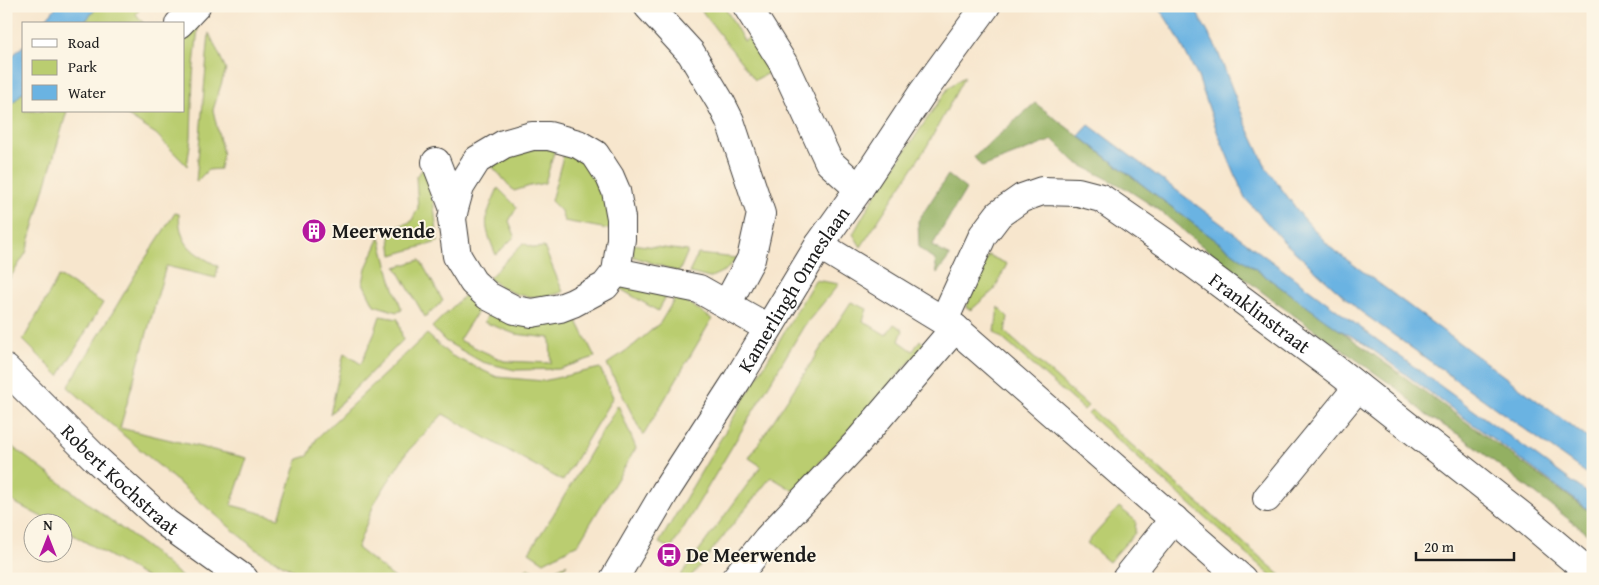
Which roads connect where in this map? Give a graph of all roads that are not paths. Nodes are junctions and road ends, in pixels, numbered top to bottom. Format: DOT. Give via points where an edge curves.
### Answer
graph roads {
  1 [pos="196,6"];
  2 [pos="648,6"];
  3 [pos="747,6"];
  4 [pos="986,6"];
  5 [pos="181,22"];
  6 [pos="436,162"];
  7 [pos="859,189"];
  8 [pos="454,209"];
  9 [pos="819,245"];
  10 [pos="616,272"];
  11 [pos="727,304"];
  12 [pos="950,324"];
  13 [pos="768,328"];
  14 [pos="6,369"];
  15 [pos="1358,386"];
  16 [pos="1267,498"];
  17 [pos="1174,519"];
  18 [pos="1593,576"];
  19 [pos="244,579"];
  20 [pos="614,579"];
  21 [pos="735,579"];
  22 [pos="1126,579"];
  23 [pos="1242,579"];
  1 -- 5 [label="street"];
  2 -- 11 [label="street" via="691,53 721,103 761,214 751,259"];
  3 -- 7 [label="street" via="783,63 829,162"];
  4 -- 7 [label="street, Kamerlingh Onneslaan" via="923,92"];
  6 -- 8 [label="street"];
  7 -- 9 [label="street, Kamerlingh Onneslaan"];
  8 -- 10 [label="street" via="452,219 457,256 473,282 488,296 515,310 532,313 560,308 605,286"];
  8 -- 10 [label="street" via="460,187 477,160 504,144 532,136 549,136 578,144 595,154 616,192 621,239"];
  9 -- 12 [label="street"];
  9 -- 13 [label="street, Kamerlingh Onneslaan"];
  10 -- 11 [label="street" via="699,289"];
  11 -- 13 [label="street"];
  12 -- 15 [label="street, Franklinstraat" via="983,235 999,214 1022,198 1042,192 1078,192 1101,198"];
  12 -- 17 [label="street"];
  12 -- 21 [label="street" via="856,444 767,539"];
  13 -- 20 [label="street, Kamerlingh Onneslaan"];
  14 -- 19 [label="street, Robert Kochstraat" via="166,523"];
  15 -- 16 [label="street"];
  15 -- 18 [label="street, Franklinstraat"];
  17 -- 22 [label="street"];
  17 -- 23 [label="street"];
}
